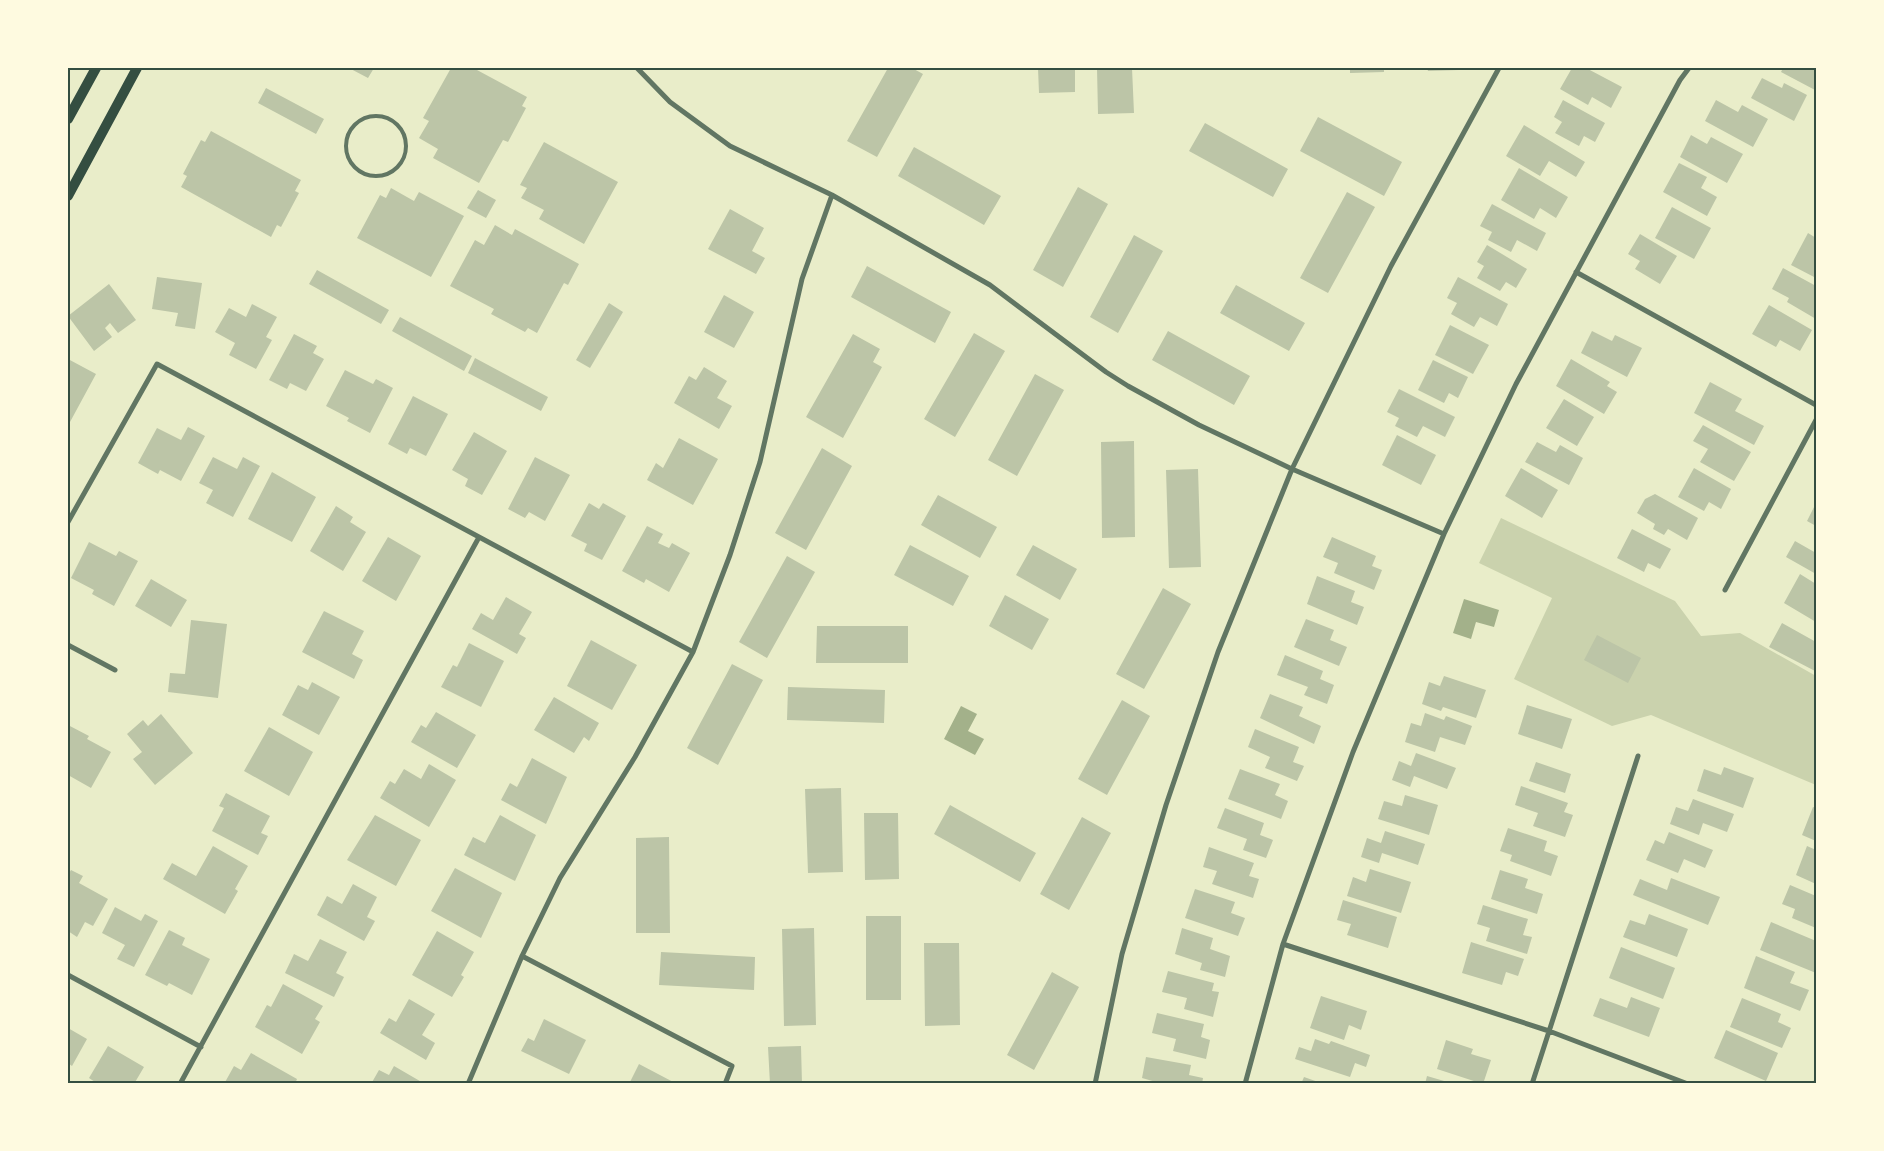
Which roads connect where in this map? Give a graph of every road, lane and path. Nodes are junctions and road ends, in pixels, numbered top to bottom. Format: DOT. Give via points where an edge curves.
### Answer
graph roads {
  1 [pos="96,68"];
  2 [pos="137,68"];
  3 [pos="637,68"];
  4 [pos="1500,68"];
  5 [pos="1689,68"];
  6 [pos="68,119"];
  7 [pos="398,125"];
  8 [pos="832,195"];
  9 [pos="68,196"];
  10 [pos="1576,272"];
  11 [pos="1816,405"];
  12 [pos="1816,420"];
  13 [pos="1292,469"];
  14 [pos="68,522"];
  15 [pos="1444,534"];
  16 [pos="478,539"];
  17 [pos="1725,590"];
  18 [pos="68,645"];
  19 [pos="693,652"];
  20 [pos="115,670"];
  21 [pos="1638,756"];
  22 [pos="1282,944"];
  23 [pos="522,956"];
  24 [pos="68,975"];
  25 [pos="1548,1031"];
  26 [pos="201,1047"];
  27 [pos="180,1084"];
  28 [pos="468,1084"];
  29 [pos="725,1084"];
  30 [pos="1095,1084"];
  31 [pos="1245,1084"];
  32 [pos="1532,1084"];
  33 [pos="1688,1084"];
  1 -- 6 [label="main road"];
  2 -- 9 [label="main road"];
  3 -- 8 [label="street" via="670,102 730,146"];
  4 -- 13 [label="street" via="1391,266"];
  5 -- 10 [label="street"];
  7 -- 7 [label="lane" via="380,116 370,116 353,126 346,144 352,163 376,176 394,170 405,153 405,138"];
  8 -- 13 [label="street" via="990,285 1128,386 1199,425"];
  8 -- 19 [label="street" via="802,279 760,462 730,555"];
  10 -- 11 [label="street"];
  10 -- 15 [label="street" via="1516,384"];
  12 -- 17 [label="street"];
  13 -- 15 [label="street"];
  13 -- 30 [label="street" via="1218,652 1166,805 1122,954"];
  14 -- 16 [label="street" via="157,364"];
  15 -- 22 [label="street" via="1353,752"];
  16 -- 19 [label="street"];
  16 -- 26 [label="street"];
  18 -- 20 [label="street"];
  19 -- 23 [label="street" via="635,757 560,878"];
  21 -- 25 [label="street"];
  22 -- 25 [label="street"];
  22 -- 31 [label="street"];
  23 -- 28 [label="street"];
  23 -- 29 [label="street" via="732,1066"];
  24 -- 26 [label="street"];
  25 -- 32 [label="street"];
  25 -- 33 [label="street"];
  26 -- 27 [label="street"];
}
